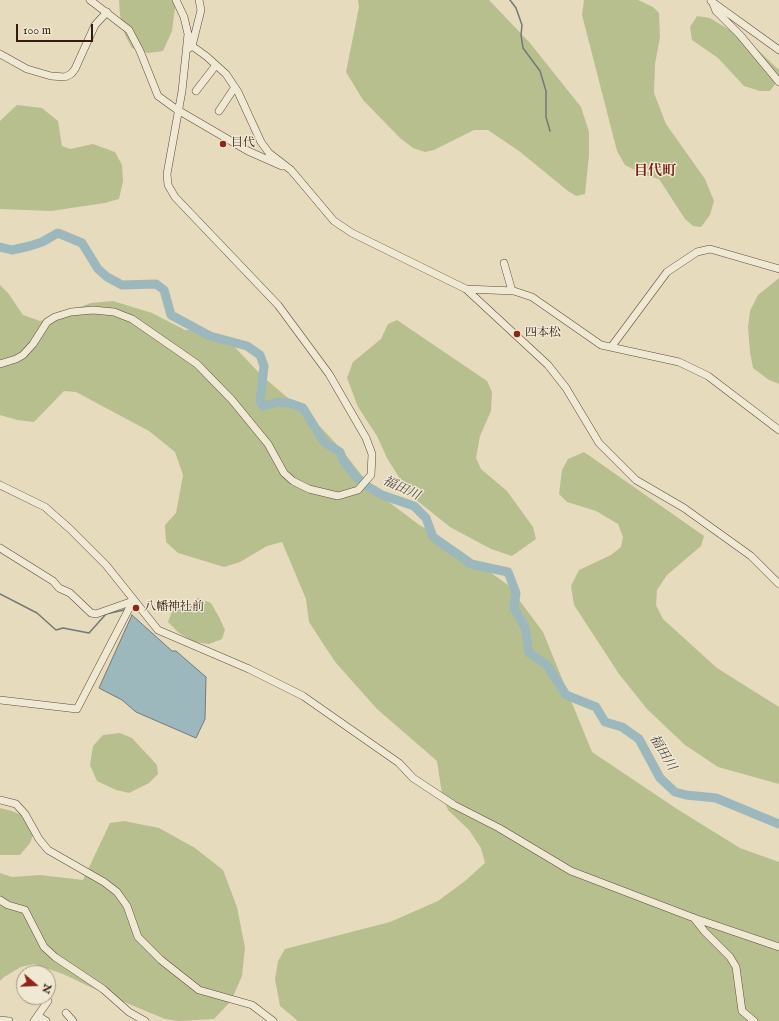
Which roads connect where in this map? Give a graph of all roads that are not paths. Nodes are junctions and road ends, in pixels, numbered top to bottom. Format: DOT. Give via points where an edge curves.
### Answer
graph roads {
  1 [pos="90,0"];
  2 [pos="176,0"];
  3 [pos="199,0"];
  4 [pos="711,0"];
  5 [pos="107,12"];
  6 [pos="189,48"];
  7 [pos="779,50"];
  8 [pos="0,54"];
  9 [pos="216,65"];
  10 [pos="779,82"];
  11 [pos="235,87"];
  12 [pos="196,91"];
  13 [pos="179,109"];
  14 [pos="219,111"];
  15 [pos="291,170"];
  16 [pos="504,263"];
  17 [pos="779,269"];
  18 [pos="466,289"];
  19 [pos="512,291"];
  20 [pos="612,346"];
  21 [pos="0,364"];
  22 [pos="779,430"];
  23 [pos="0,485"];
  24 [pos="0,548"];
  25 [pos="779,584"];
  26 [pos="133,601"];
  27 [pos="0,700"];
  28 [pos="0,800"];
  29 [pos="0,900"];
  30 [pos="694,918"];
  31 [pos="779,947"];
  32 [pos="45,1005"];
  33 [pos="66,1013"];
  34 [pos="36,1019"];
  35 [pos="0,1020"];
  36 [pos="10,1021"];
  37 [pos="46,1021"];
  38 [pos="73,1021"];
  39 [pos="145,1021"];
  40 [pos="273,1021"];
  41 [pos="754,1021"];
  1 -- 5 [label="street"];
  2 -- 6 [label="street" via="184,17"];
  3 -- 6 [label="street" via="201,10"];
  4 -- 7 [label="street"];
  4 -- 10 [label="street" via="716,11 740,34"];
  5 -- 8 [label="street" via="95,25 72,74 51,76 27,69"];
  5 -- 13 [label="street" via="129,30 158,96"];
  6 -- 9 [label="street"];
  6 -- 13 [label="street"];
  9 -- 11 [label="street"];
  9 -- 12 [label="street"];
  11 -- 14 [label="street"];
  11 -- 15 [label="street" via="261,142"];
  13 -- 15 [label="street" via="248,151"];
  13 -- 21 [label="street" via="166,174 168,185 175,197 278,305 329,374 366,438 372,454 373,470 368,480 347,495 338,496 309,489 284,473 268,444 197,364 132,319 114,312 93,310 71,312 55,317 47,322 34,344 23,355"];
  15 -- 18 [label="street" via="334,220 352,233"];
  16 -- 19 [label="street"];
  17 -- 20 [label="street" via="710,249 697,252 667,272"];
  18 -- 19 [label="street"];
  18 -- 25 [label="street" via="548,365 566,388 599,443 636,480 684,508 751,556"];
  19 -- 20 [label="street" via="532,297 601,345"];
  20 -- 22 [label="street" via="679,362 708,376"];
  23 -- 26 [label="street" via="45,507 106,565"];
  24 -- 26 [label="street" via="70,593 91,613 96,614"];
  26 -- 27 [label="street" via="77,709"];
  26 -- 30 [label="street" via="158,630 249,668 303,696 399,763 413,778 454,805 572,871"];
  28 -- 40 [label="street" via="16,804 48,850 117,892 126,906 138,938 161,960 199,990 252,1005"];
  29 -- 39 [label="street" via="25,910 44,947 55,957"];
  30 -- 31 [label="street"];
  30 -- 41 [label="street" via="704,932 730,956 736,967 742,1011"];
  32 -- 34 [label="street"];
  33 -- 38 [label="street"];
  34 -- 37 [label="street"];
  35 -- 36 [label="street"];
}
